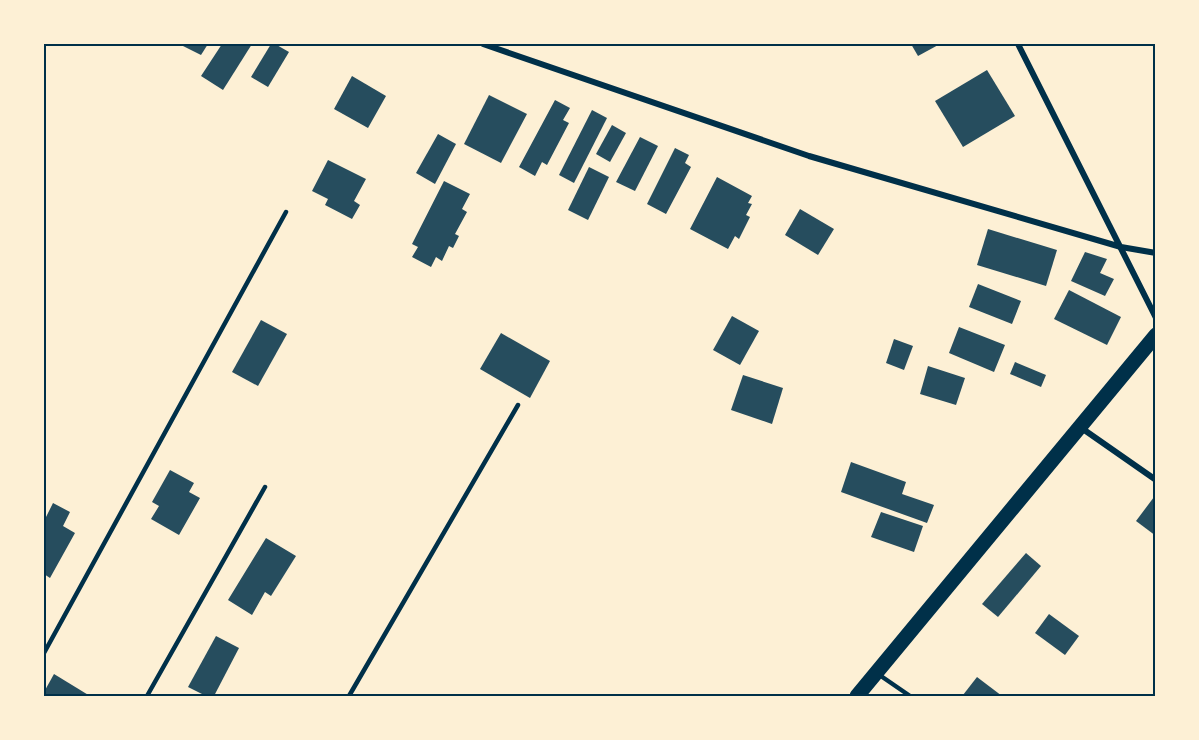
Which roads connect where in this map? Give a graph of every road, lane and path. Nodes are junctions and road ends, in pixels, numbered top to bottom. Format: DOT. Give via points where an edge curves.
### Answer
graph roads {
  1 [pos="483,44"];
  2 [pos="1018,44"];
  3 [pos="286,212"];
  4 [pos="1121,247"];
  5 [pos="1155,253"];
  6 [pos="1155,318"];
  7 [pos="1155,335"];
  8 [pos="518,405"];
  9 [pos="1079,427"];
  10 [pos="1155,480"];
  11 [pos="266,487"];
  12 [pos="44,653"];
  13 [pos="877,672"];
  14 [pos="147,696"];
  15 [pos="349,696"];
  16 [pos="857,696"];
  17 [pos="910,696"];
  1 -- 4 [label="street" via="809,156"];
  2 -- 4 [label="street"];
  3 -- 12 [label="lane"];
  4 -- 5 [label="street"];
  4 -- 6 [label="street"];
  7 -- 9 [label="main road"];
  8 -- 15 [label="lane"];
  9 -- 10 [label="street"];
  9 -- 13 [label="main road"];
  11 -- 14 [label="lane"];
  13 -- 16 [label="main road"];
  13 -- 17 [label="lane"];
}
